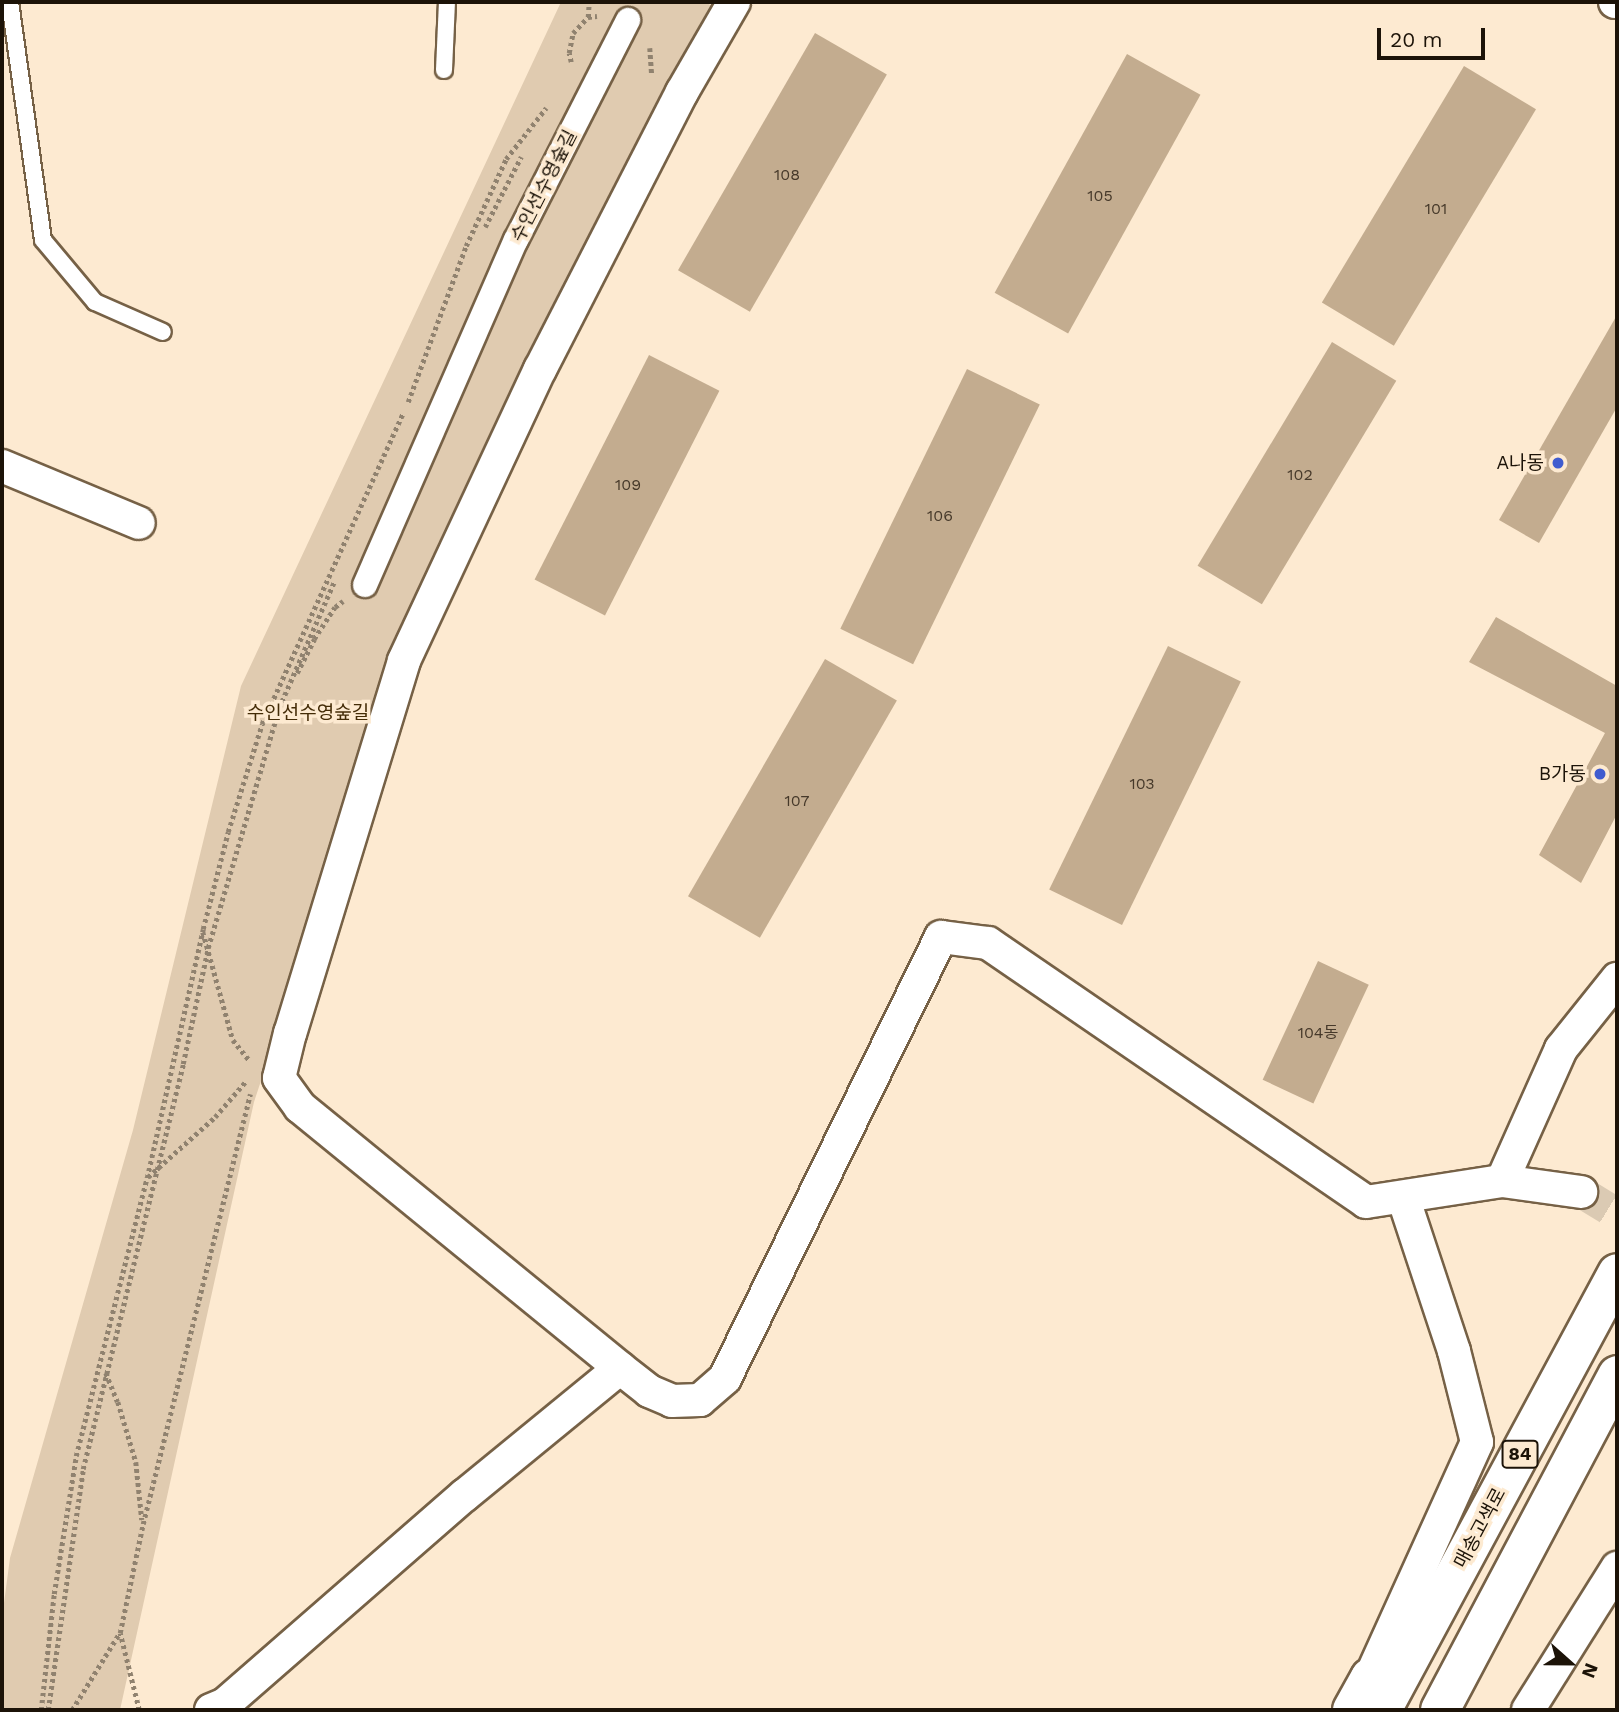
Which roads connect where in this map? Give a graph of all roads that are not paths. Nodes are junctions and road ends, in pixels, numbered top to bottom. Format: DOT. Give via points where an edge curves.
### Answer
graph roads {
  1 [pos="10,2"];
  2 [pos="447,2"];
  3 [pos="734,2"];
  4 [pos="628,20"];
  5 [pos="444,70"];
  6 [pos="163,332"];
  7 [pos="2,466"];
  8 [pos="139,523"];
  9 [pos="365,585"];
  10 [pos="1617,979"];
  11 [pos="1502,1181"];
  12 [pos="1581,1192"];
  13 [pos="1404,1197"];
  14 [pos="1617,1273"];
  15 [pos="620,1368"];
  16 [pos="1617,1375"];
  17 [pos="1617,1568"];
  18 [pos="1467,1660"];
  19 [pos="1376,1694"];
  20 [pos="211,1710"];
  21 [pos="1352,1710"];
  22 [pos="1440,1710"];
  23 [pos="1449,1710"];
  24 [pos="1528,1710"];
  1 -- 6 [label="lane" via="43,240 95,302"];
  2 -- 5 [label="lane"];
  3 -- 15 [label="street" via="682,92 540,369 404,661 290,1033 267,1073 300,1107"];
  4 -- 9 [label="street, 수인선수영숲길" via="516,240"];
  7 -- 8 [label="street"];
  10 -- 11 [label="street" via="1561,1049"];
  11 -- 12 [label="street"];
  11 -- 13 [label="street"];
  13 -- 15 [label="street" via="1366,1202 988,943 941,937 725,1378 699,1400 672,1401 649,1391"];
  13 -- 19 [label="street" via="1454,1350 1477,1442"];
  14 -- 19 [label="main road, 매송고색로 / 84" via="1422,1636"];
  15 -- 20 [label="street" via="465,1495 225,1704"];
  16 -- 18 [label="main road, 84"];
  17 -- 24 [label="street"];
  18 -- 22 [label="main road"];
  18 -- 23 [label="main road, 84"];
  19 -- 21 [label="main road, 매송고색로"];
}
